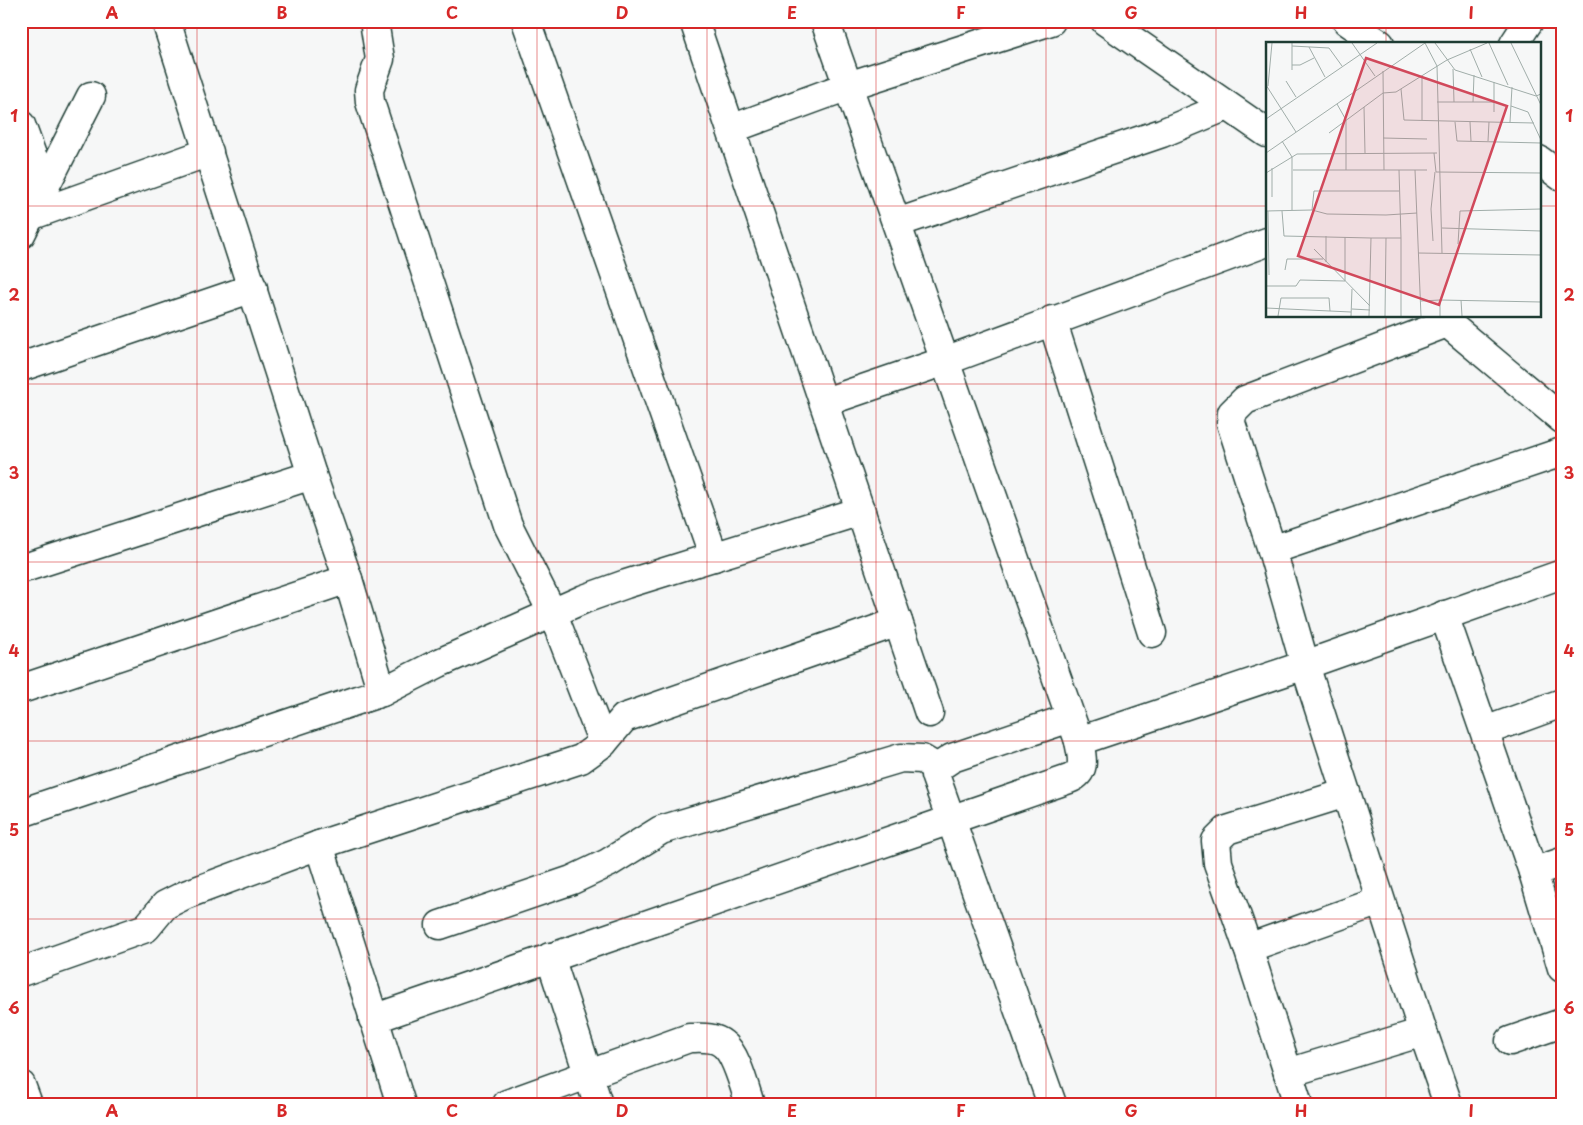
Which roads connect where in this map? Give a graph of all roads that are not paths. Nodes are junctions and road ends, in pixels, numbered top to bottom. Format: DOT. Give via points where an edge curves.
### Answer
graph roads {
  1 [pos="166,21"];
  2 [pos="374,21"];
  3 [pos="526,21"];
  4 [pos="694,21"];
  5 [pos="825,21"];
  6 [pos="1051,21"];
  7 [pos="1105,21"];
  8 [pos="1347,21"];
  9 [pos="1529,21"];
  10 [pos="1377,42"];
  11 [pos="1515,42"];
  12 [pos="848,86"];
  13 [pos="91,96"];
  14 [pos="1227,106"];
  15 [pos="21,125"];
  16 [pos="731,129"];
  17 [pos="1266,132"];
  18 [pos="209,152"];
  19 [pos="1540,161"];
  20 [pos="1562,177"];
  21 [pos="44,188"];
  22 [pos="897,223"];
  23 [pos="26,225"];
  24 [pos="1266,242"];
  25 [pos="253,288"];
  26 [pos="1443,319"];
  27 [pos="1052,320"];
  28 [pos="945,362"];
  29 [pos="21,366"];
  30 [pos="825,402"];
  31 [pos="1562,419"];
  32 [pos="1562,452"];
  33 [pos="312,475"];
  34 [pos="861,511"];
  35 [pos="1272,550"];
  36 [pos="714,557"];
  37 [pos="21,568"];
  38 [pos="1562,574"];
  39 [pos="348,579"];
  40 [pos="553,614"];
  41 [pos="1444,615"];
  42 [pos="898,622"];
  43 [pos="1152,633"];
  44 [pos="1305,666"];
  45 [pos="21,689"];
  46 [pos="382,692"];
  47 [pos="1562,703"];
  48 [pos="929,712"];
  49 [pos="1075,730"];
  50 [pos="1485,731"];
  51 [pos="603,742"];
  52 [pos="937,768"];
  53 [pos="1346,793"];
  54 [pos="21,813"];
  55 [pos="952,821"];
  56 [pos="318,845"];
  57 [pos="1562,862"];
  58 [pos="1532,872"];
  59 [pos="1380,901"];
  60 [pos="440,925"];
  61 [pos="1248,948"];
  62 [pos="550,957"];
  63 [pos="1562,968"];
  64 [pos="21,972"];
  65 [pos="373,1019"];
  66 [pos="1562,1023"];
  67 [pos="1423,1032"];
  68 [pos="1510,1041"];
  69 [pos="1288,1073"];
  70 [pos="589,1075"];
  71 [pos="21,1084"];
  72 [pos="28,1104"];
  73 [pos="401,1104"];
  74 [pos="507,1104"];
  75 [pos="598,1104"];
  76 [pos="750,1104"];
  77 [pos="1052,1104"];
  78 [pos="1298,1104"];
  79 [pos="1448,1104"];
  1 -- 18 [label="street"];
  2 -- 40 [label="street" via="380,59 369,90 370,102 508,525"];
  3 -- 36 [label="street"];
  4 -- 16 [label="street"];
  5 -- 12 [label="street"];
  6 -- 12 [label="street"];
  7 -- 14 [label="street"];
  8 -- 10 [label="street"];
  9 -- 11 [label="street"];
  12 -- 16 [label="street"];
  12 -- 22 [label="street"];
  13 -- 21 [label="street"];
  14 -- 17 [label="street"];
  14 -- 22 [label="street" via="1162,133"];
  15 -- 21 [label="street"];
  16 -- 30 [label="street"];
  18 -- 23 [label="street"];
  18 -- 25 [label="street"];
  19 -- 20 [label="street"];
  21 -- 23 [label="street"];
  22 -- 28 [label="street"];
  24 -- 27 [label="street"];
  25 -- 29 [label="street"];
  25 -- 33 [label="street"];
  26 -- 31 [label="street"];
  26 -- 35 [label="street" via="1237,406 1231,423"];
  27 -- 28 [label="street"];
  27 -- 43 [label="street"];
  28 -- 30 [label="street"];
  28 -- 49 [label="street"];
  30 -- 34 [label="street"];
  32 -- 35 [label="street"];
  33 -- 37 [label="street"];
  33 -- 39 [label="street"];
  34 -- 36 [label="street"];
  34 -- 42 [label="street"];
  35 -- 44 [label="street"];
  36 -- 40 [label="street" via="626,584"];
  38 -- 41 [label="street"];
  39 -- 45 [label="street"];
  39 -- 46 [label="street"];
  40 -- 46 [label="street" via="439,663"];
  40 -- 51 [label="street"];
  41 -- 44 [label="street"];
  41 -- 50 [label="street"];
  42 -- 48 [label="street"];
  42 -- 51 [label="street" via="624,718"];
  44 -- 49 [label="street"];
  44 -- 53 [label="street"];
  46 -- 54 [label="street"];
  47 -- 50 [label="street"];
  49 -- 52 [label="street" via="952,758"];
  49 -- 55 [label="street" via="1084,764 1075,777"];
  50 -- 58 [label="street"];
  51 -- 56 [label="street" via="581,760"];
  52 -- 55 [label="street" via="935,776"];
  52 -- 60 [label="street" via="922,759 901,758 661,830 608,863 572,880"];
  53 -- 59 [label="street"];
  53 -- 61 [label="street" via="1221,834 1216,842 1218,863"];
  55 -- 62 [label="street"];
  55 -- 77 [label="street"];
  56 -- 64 [label="street" via="170,902 146,928"];
  56 -- 65 [label="street"];
  57 -- 58 [label="street"];
  58 -- 63 [label="street"];
  59 -- 61 [label="street"];
  59 -- 67 [label="street"];
  61 -- 69 [label="street"];
  62 -- 65 [label="street"];
  62 -- 70 [label="street"];
  65 -- 73 [label="street"];
  66 -- 68 [label="street"];
  67 -- 69 [label="street"];
  67 -- 79 [label="street"];
  69 -- 78 [label="street"];
  70 -- 74 [label="street"];
  70 -- 75 [label="street"];
  70 -- 76 [label="street" via="689,1038 707,1038 723,1044 732,1056"];
  71 -- 72 [label="street"];
}
